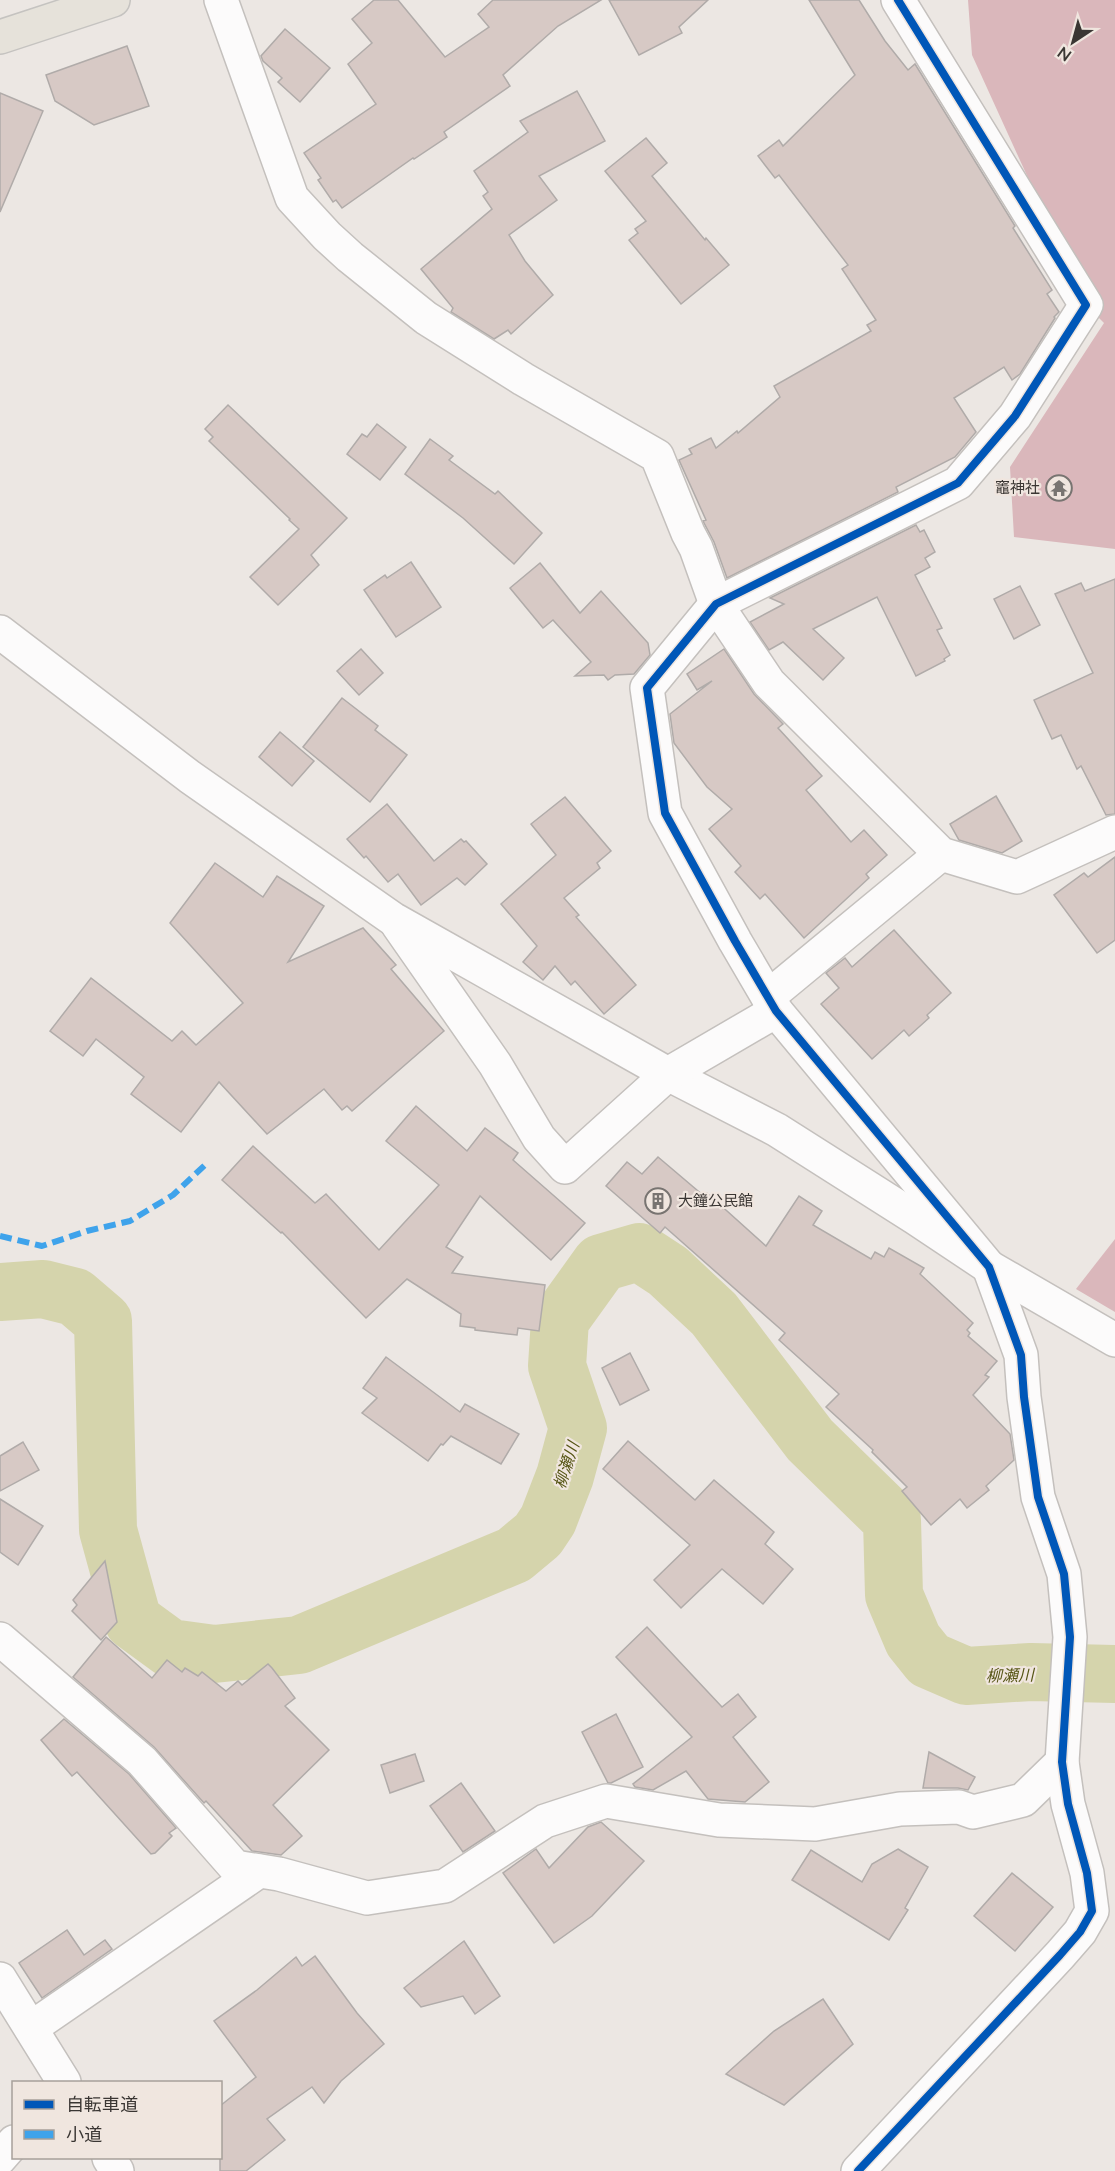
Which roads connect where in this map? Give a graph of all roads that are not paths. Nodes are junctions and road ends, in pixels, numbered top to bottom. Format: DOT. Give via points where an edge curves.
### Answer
graph roads {
  1 [pos="113,0"];
  2 [pos="221,0"];
  3 [pos="898,0"];
  4 [pos="0,37"];
  5 [pos="716,604"];
  6 [pos="0,632"];
  7 [pos="1115,832"];
  8 [pos="941,854"];
  9 [pos="393,919"];
  10 [pos="772,1004"];
  11 [pos="668,1074"];
  12 [pos="988,1267"];
  13 [pos="1115,1340"];
  14 [pos="0,1639"];
  15 [pos="1062,1762"];
  16 [pos="259,1871"];
  17 [pos="0,1978"];
  18 [pos="31,2028"];
  19 [pos="63,2081"];
  20 [pos="12,2144"];
  21 [pos="0,2157"];
  22 [pos="858,2171"];
  1 -- 4 [label="main road"];
  2 -- 5 [label="street" via="292,198 327,236 426,318 657,456"];
  3 -- 5 [label="street" via="1086,305 1015,416 958,483"];
  5 -- 8 [label="street" via="769,683"];
  5 -- 10 [label="street" via="647,688 665,813"];
  6 -- 9 [label="street" via="190,777"];
  7 -- 8 [label="street" via="1017,877"];
  8 -- 10 [label="street"];
  9 -- 11 [label="street"];
  9 -- 11 [label="street" via="495,1064 539,1138 565,1167"];
  10 -- 11 [label="street"];
  10 -- 12 [label="street"];
  11 -- 12 [label="street" via="777,1131"];
  12 -- 13 [label="street"];
  12 -- 15 [label="street" via="1021,1355 1038,1497 1064,1574 1070,1637"];
  14 -- 16 [label="street" via="142,1761 235,1867"];
  15 -- 16 [label="street" via="1023,1800 973,1812 959,1807 900,1809 815,1824 719,1820 606,1801 545,1821 445,1886 367,1898"];
  15 -- 22 [label="street" via="1092,1911 1060,1955"];
  16 -- 18 [label="street"];
  17 -- 18 [label="street"];
  18 -- 19 [label="street"];
  20 -- 21 [label="street"];
}
